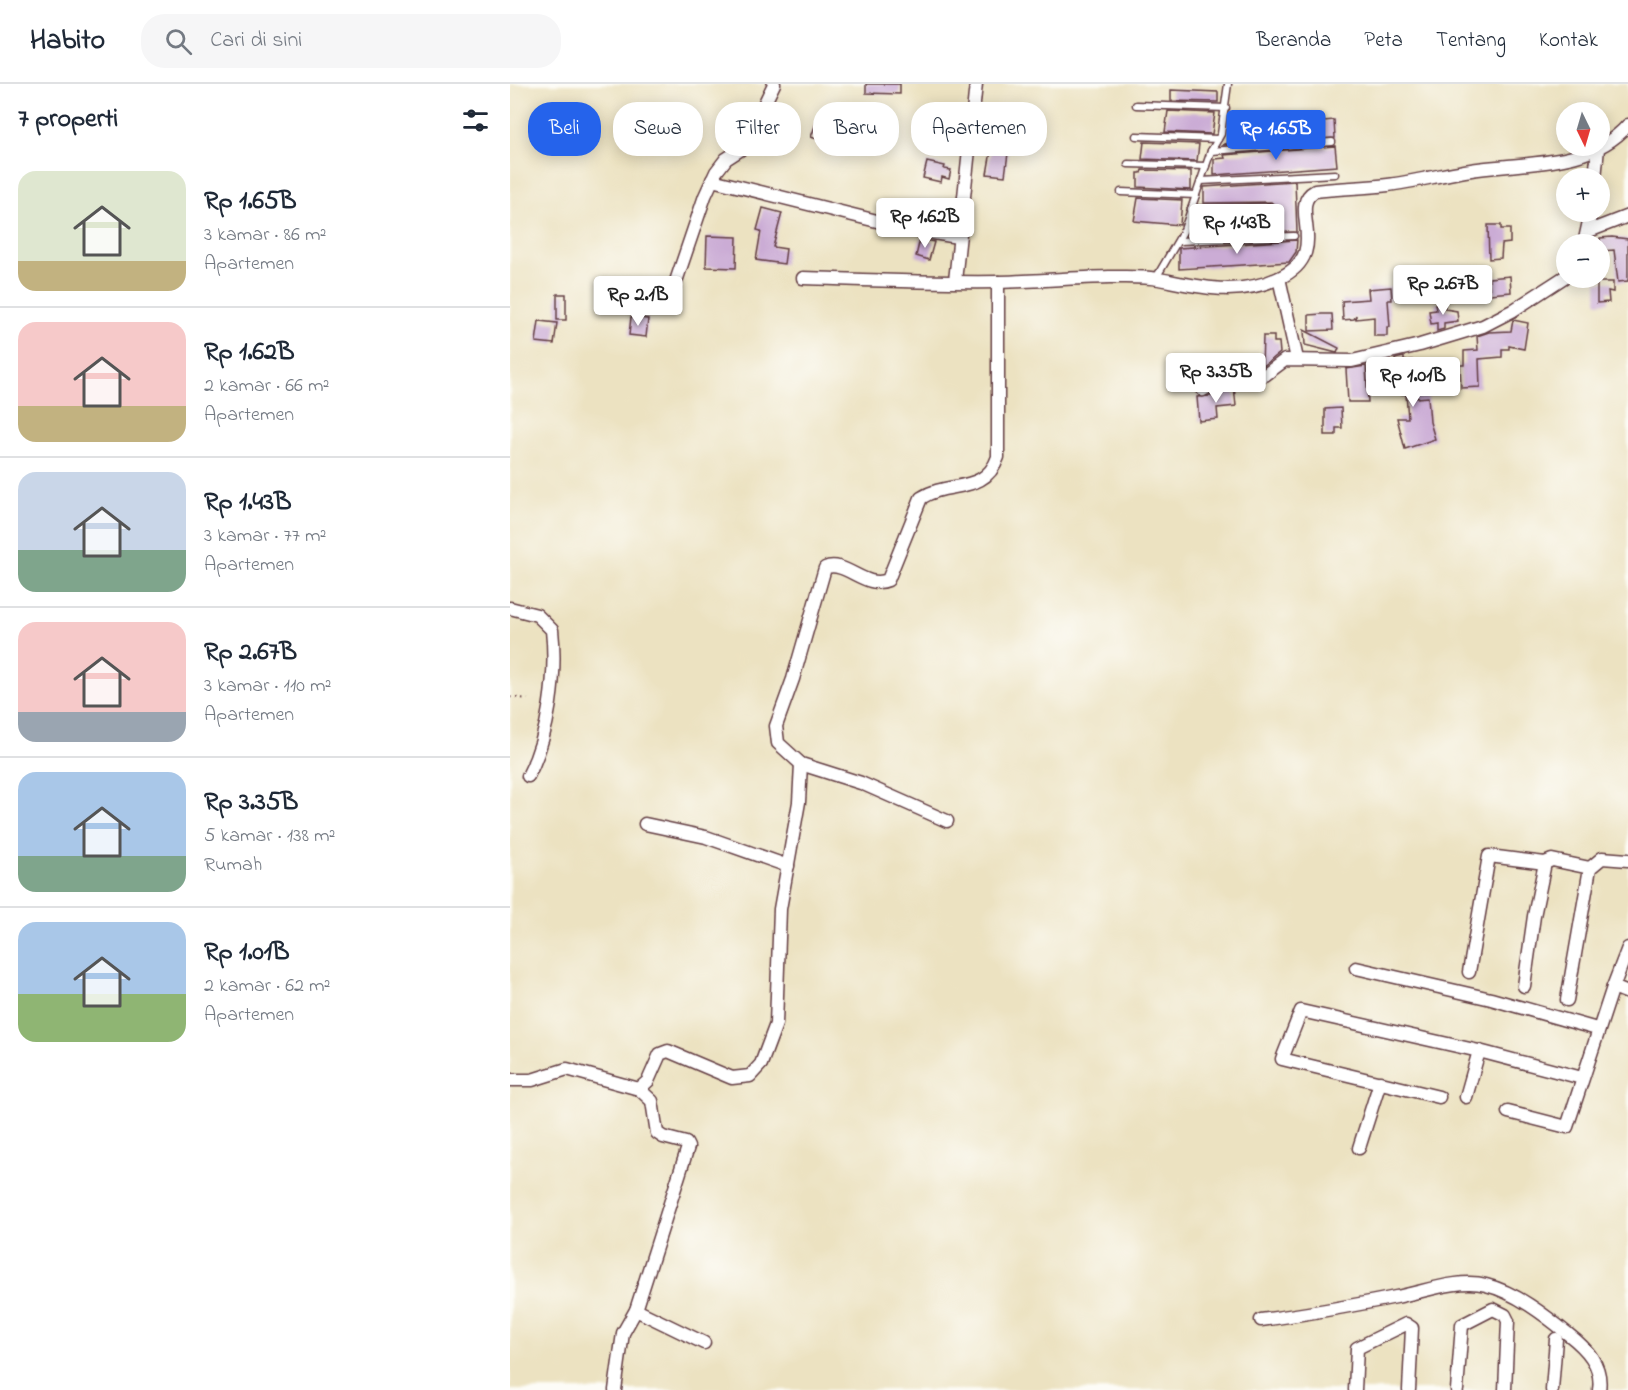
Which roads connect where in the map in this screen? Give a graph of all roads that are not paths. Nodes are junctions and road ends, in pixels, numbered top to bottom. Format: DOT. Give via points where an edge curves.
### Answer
graph roads {
  1 [pos="774,84"];
  2 [pos="976,84"];
  3 [pos="1227,84"];
  4 [pos="1136,105"];
  5 [pos="1226,108"];
  6 [pos="1628,125"];
  7 [pos="1136,136"];
  8 [pos="1218,139"];
  9 [pos="1610,141"];
  10 [pos="1332,142"];
  11 [pos="1211,151"];
  12 [pos="1570,156"];
  13 [pos="1128,164"];
  14 [pos="1206,166"];
  15 [pos="1335,174"];
  16 [pos="712,180"];
  17 [pos="1201,180"];
  18 [pos="1121,192"];
  19 [pos="1196,195"];
  20 [pos="1271,207"];
  21 [pos="1191,209"];
  22 [pos="1628,216"];
  23 [pos="1590,222"];
  24 [pos="1589,231"];
  25 [pos="1588,234"];
  26 [pos="1294,236"];
  27 [pos="958,237"];
  28 [pos="1179,241"];
  29 [pos="803,278"];
  30 [pos="1156,278"];
  31 [pos="1279,278"];
  32 [pos="955,281"];
  33 [pos="998,282"];
  34 [pos="1556,282"];
  35 [pos="670,299"];
  36 [pos="1297,359"];
  37 [pos="1199,386"];
  38 [pos="510,608"];
  39 [pos="801,764"];
  40 [pos="528,776"];
  41 [pos="947,821"];
  42 [pos="645,825"];
  43 [pos="1628,860"];
  44 [pos="1545,863"];
  45 [pos="788,867"];
  46 [pos="1590,868"];
  47 [pos="1628,948"];
  48 [pos="1356,968"];
  49 [pos="1469,972"];
  50 [pos="1524,986"];
  51 [pos="1613,987"];
  52 [pos="1628,993"];
  53 [pos="1567,1000"];
  54 [pos="1597,1029"];
  55 [pos="1479,1051"];
  56 [pos="1582,1078"];
  57 [pos="510,1080"];
  58 [pos="1380,1083"];
  59 [pos="639,1089"];
  60 [pos="1440,1097"];
  61 [pos="1466,1097"];
  62 [pos="1508,1112"];
  63 [pos="1359,1148"];
  64 [pos="636,1310"];
  65 [pos="1261,1320"];
  66 [pos="1556,1339"];
  67 [pos="704,1343"];
  68 [pos="615,1390"];
  69 [pos="1355,1390"];
  70 [pos="1409,1390"];
  71 [pos="1457,1390"];
  72 [pos="1505,1390"];
  73 [pos="1552,1390"];
  74 [pos="1599,1390"];
  1 -- 16 [label="street" via="743,148 722,163"];
  2 -- 27 [label="street"];
  3 -- 5 [label="lane"];
  4 -- 5 [label="lane"];
  5 -- 8 [label="lane"];
  6 -- 9 [label="street"];
  7 -- 8 [label="lane"];
  8 -- 11 [label="lane"];
  10 -- 11 [label="lane"];
  11 -- 14 [label="lane"];
  12 -- 31 [label="street" via="1534,166 1479,169 1387,185 1315,190 1306,204 1304,259"];
  13 -- 14 [label="lane"];
  14 -- 17 [label="lane"];
  15 -- 17 [label="lane"];
  16 -- 27 [label="street" via="909,229"];
  16 -- 35 [label="street"];
  17 -- 19 [label="lane"];
  18 -- 19 [label="lane"];
  19 -- 21 [label="lane"];
  20 -- 21 [label="lane"];
  21 -- 28 [label="lane"];
  22 -- 24 [label="street"];
  23 -- 24 [label="street"];
  24 -- 25 [label="street"];
  26 -- 28 [label="lane"];
  27 -- 32 [label="street"];
  28 -- 30 [label="lane"];
  29 -- 32 [label="street"];
  30 -- 31 [label="street" via="1224,290 1253,288"];
  30 -- 33 [label="street"];
  31 -- 36 [label="street"];
  32 -- 33 [label="street"];
  33 -- 39 [label="street" via="996,464 974,484 921,498 888,579 872,581 835,566 825,568 776,726 778,742"];
  34 -- 36 [label="street" via="1484,326 1455,335 1352,361"];
  36 -- 37 [label="street" via="1280,362 1265,375 1225,378 1203,390"];
  38 -- 40 [label="street" via="537,615 552,630 550,704"];
  39 -- 41 [label="street" via="861,783"];
  39 -- 45 [label="street"];
  42 -- 45 [label="street" via="706,837"];
  43 -- 46 [label="street" via="1602,858"];
  44 -- 46 [label="street" via="1552,860"];
  44 -- 49 [label="street" via="1489,856"];
  44 -- 50 [label="street"];
  45 -- 59 [label="street" via="777,942 776,1024 761,1064 750,1076 732,1078 665,1051"];
  46 -- 53 [label="street"];
  47 -- 51 [label="street"];
  48 -- 54 [label="street" via="1491,999"];
  51 -- 52 [label="street"];
  51 -- 54 [label="street"];
  54 -- 56 [label="street"];
  55 -- 56 [label="street"];
  55 -- 58 [label="street" via="1301,1011 1281,1059"];
  55 -- 61 [label="street"];
  56 -- 62 [label="street" via="1567,1127"];
  57 -- 59 [label="street" via="532,1080 567,1069"];
  58 -- 60 [label="street"];
  58 -- 63 [label="street"];
  59 -- 64 [label="street" via="652,1101 657,1133 688,1147"];
  64 -- 67 [label="street"];
  64 -- 68 [label="street" via="621,1338"];
  65 -- 74 [label="street" via="1484,1284 1526,1305 1578,1341 1598,1368"];
  66 -- 73 [label="street"];
  69 -- 70 [label="street" via="1357,1348 1406,1324 1412,1328"];
  71 -- 72 [label="street" via="1462,1325 1493,1309 1508,1321"];
}
